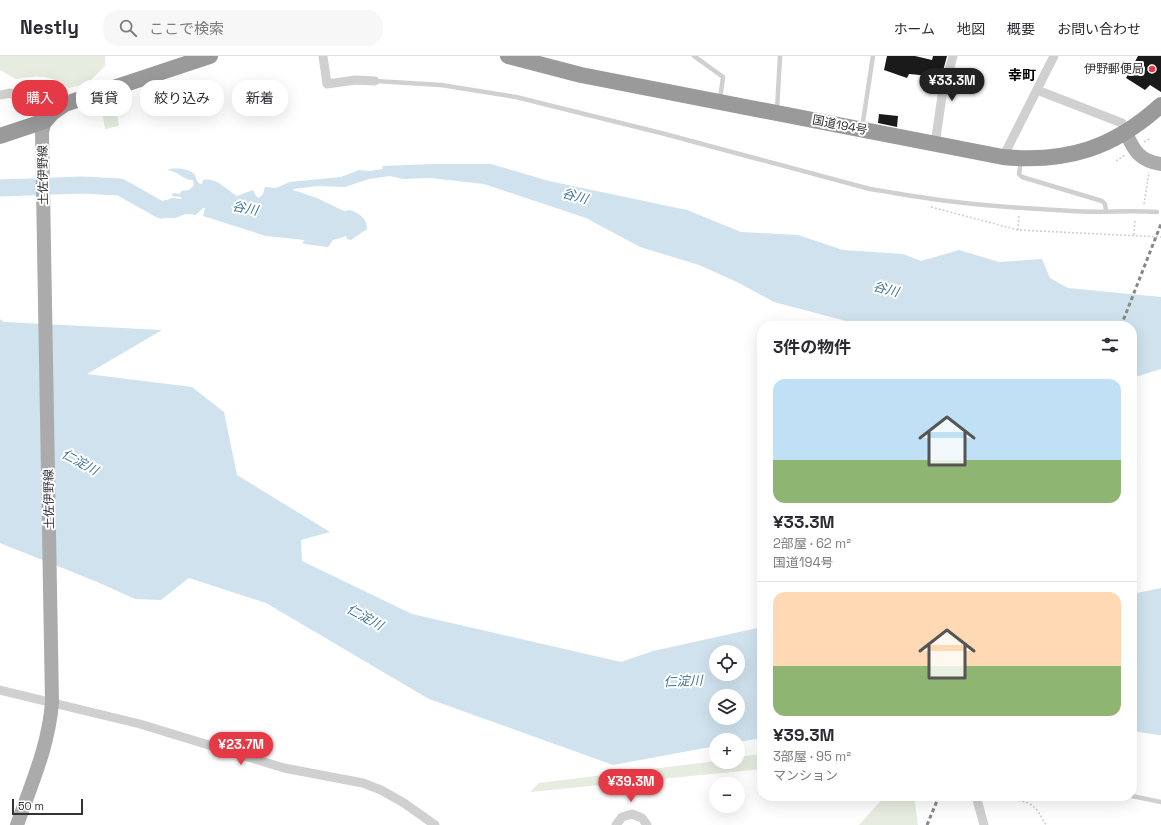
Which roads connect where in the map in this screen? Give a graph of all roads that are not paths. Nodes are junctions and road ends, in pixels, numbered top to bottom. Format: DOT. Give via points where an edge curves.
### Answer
graph roads {
  1 [pos="210,56"];
  2 [pos="323,56"];
  3 [pos="508,56"];
  4 [pos="694,56"];
  5 [pos="780,56"];
  6 [pos="873,56"];
  7 [pos="953,56"];
  8 [pos="1054,56"];
  9 [pos="375,81"];
  10 [pos="1037,90"];
  11 [pos="0,95"];
  12 [pos="719,102"];
  13 [pos="1161,105"];
  14 [pos="777,113"];
  15 [pos="45,121"];
  16 [pos="862,130"];
  17 [pos="1126,133"];
  18 [pos="0,136"];
  19 [pos="935,144"];
  20 [pos="1004,157"];
  21 [pos="1021,159"];
  22 [pos="1155,167"];
  23 [pos="1106,211"];
  24 [pos="1158,212"];
  25 [pos="0,690"];
  26 [pos="52,702"];
  27 [pos="1137,797"];
  28 [pos="977,801"];
  29 [pos="1161,802"];
  30 [pos="18,825"];
  31 [pos="435,825"];
  32 [pos="616,825"];
  33 [pos="647,825"];
  34 [pos="984,825"];
  1 -- 15 [label="highway" via="65,104"];
  2 -- 9 [label="street" via="327,84 356,80"];
  3 -- 12 [label="highway, 国道194号" via="581,74"];
  4 -- 12 [label="lane" via="724,77"];
  5 -- 14 [label="lane"];
  6 -- 16 [label="lane"];
  7 -- 19 [label="street" via="942,96"];
  8 -- 10 [label="street"];
  9 -- 23 [label="lane" via="441,85 516,97 870,189 947,201 1019,208 1074,212"];
  10 -- 17 [label="street" via="1122,124"];
  10 -- 20 [label="street"];
  11 -- 15 [label="street" via="11,93"];
  12 -- 14 [label="highway, 国道194号"];
  13 -- 17 [label="highway, 国道194号"];
  14 -- 16 [label="highway, 国道194号"];
  15 -- 18 [label="highway"];
  15 -- 26 [label="main road, 土佐伊野線" via="42,129"];
  16 -- 19 [label="highway, 国道194号"];
  17 -- 21 [label="highway, 国道194号" via="1110,142 1085,150 1054,157"];
  17 -- 22 [label="main road" via="1134,150"];
  19 -- 20 [label="highway, 国道194号"];
  20 -- 21 [label="highway, 国道194号"];
  21 -- 23 [label="lane" via="1019,174 1022,177 1102,201"];
  23 -- 24 [label="lane"];
  25 -- 26 [label="street"];
  26 -- 30 [label="main road, 土佐伊野線" via="48,733"];
  26 -- 31 [label="street" via="140,724 284,768 363,783 404,803"];
  27 -- 29 [label="lane"];
  28 -- 34 [label="street"];
  32 -- 33 [label="street" via="622,817 632,814 642,818"];
}
